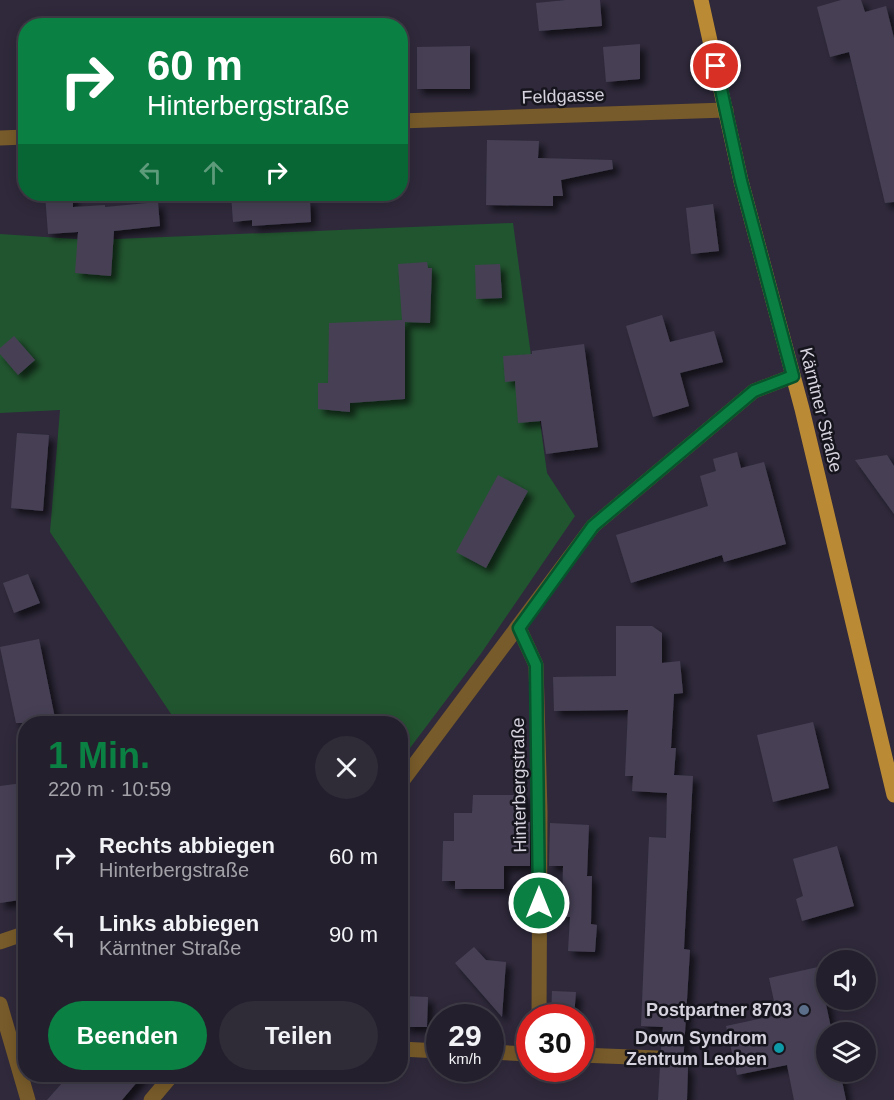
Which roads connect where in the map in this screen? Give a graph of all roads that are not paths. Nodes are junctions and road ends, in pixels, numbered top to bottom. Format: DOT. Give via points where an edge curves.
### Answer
graph roads {
  1 [pos="701,0"];
  2 [pos="726,111"];
  3 [pos="408,121"];
  4 [pos="18,137"];
  5 [pos="0,138"];
  6 [pos="793,376"];
  7 [pos="519,628"];
  8 [pos="408,774"];
  9 [pos="894,795"];
  10 [pos="18,936"];
  11 [pos="0,942"];
  12 [pos="539,1004"];
  13 [pos="0,1005"];
  14 [pos="408,1049"];
  15 [pos="426,1050"];
  16 [pos="594,1056"];
  17 [pos="657,1058"];
  18 [pos="18,1066"];
  19 [pos="23,1082"];
  20 [pos="166,1082"];
  21 [pos="28,1100"];
  22 [pos="151,1100"];
  1 -- 2 [label="main road, Kärntner Straße"];
  2 -- 3 [label="street, Feldgasse"];
  2 -- 6 [label="main road, Kärntner Straße"];
  4 -- 5 [label="street"];
  6 -- 7 [label="street" via="754,391 593,526"];
  6 -- 9 [label="main road, Kärntner Straße"];
  7 -- 8 [label="street"];
  7 -- 12 [label="street, Hinterbergstraße" via="536,665"];
  10 -- 11 [label="street"];
  13 -- 18 [label="street"];
  14 -- 15 [label="street"];
  16 -- 17 [label="street"];
  19 -- 21 [label="street"];
  20 -- 22 [label="street"];
}
